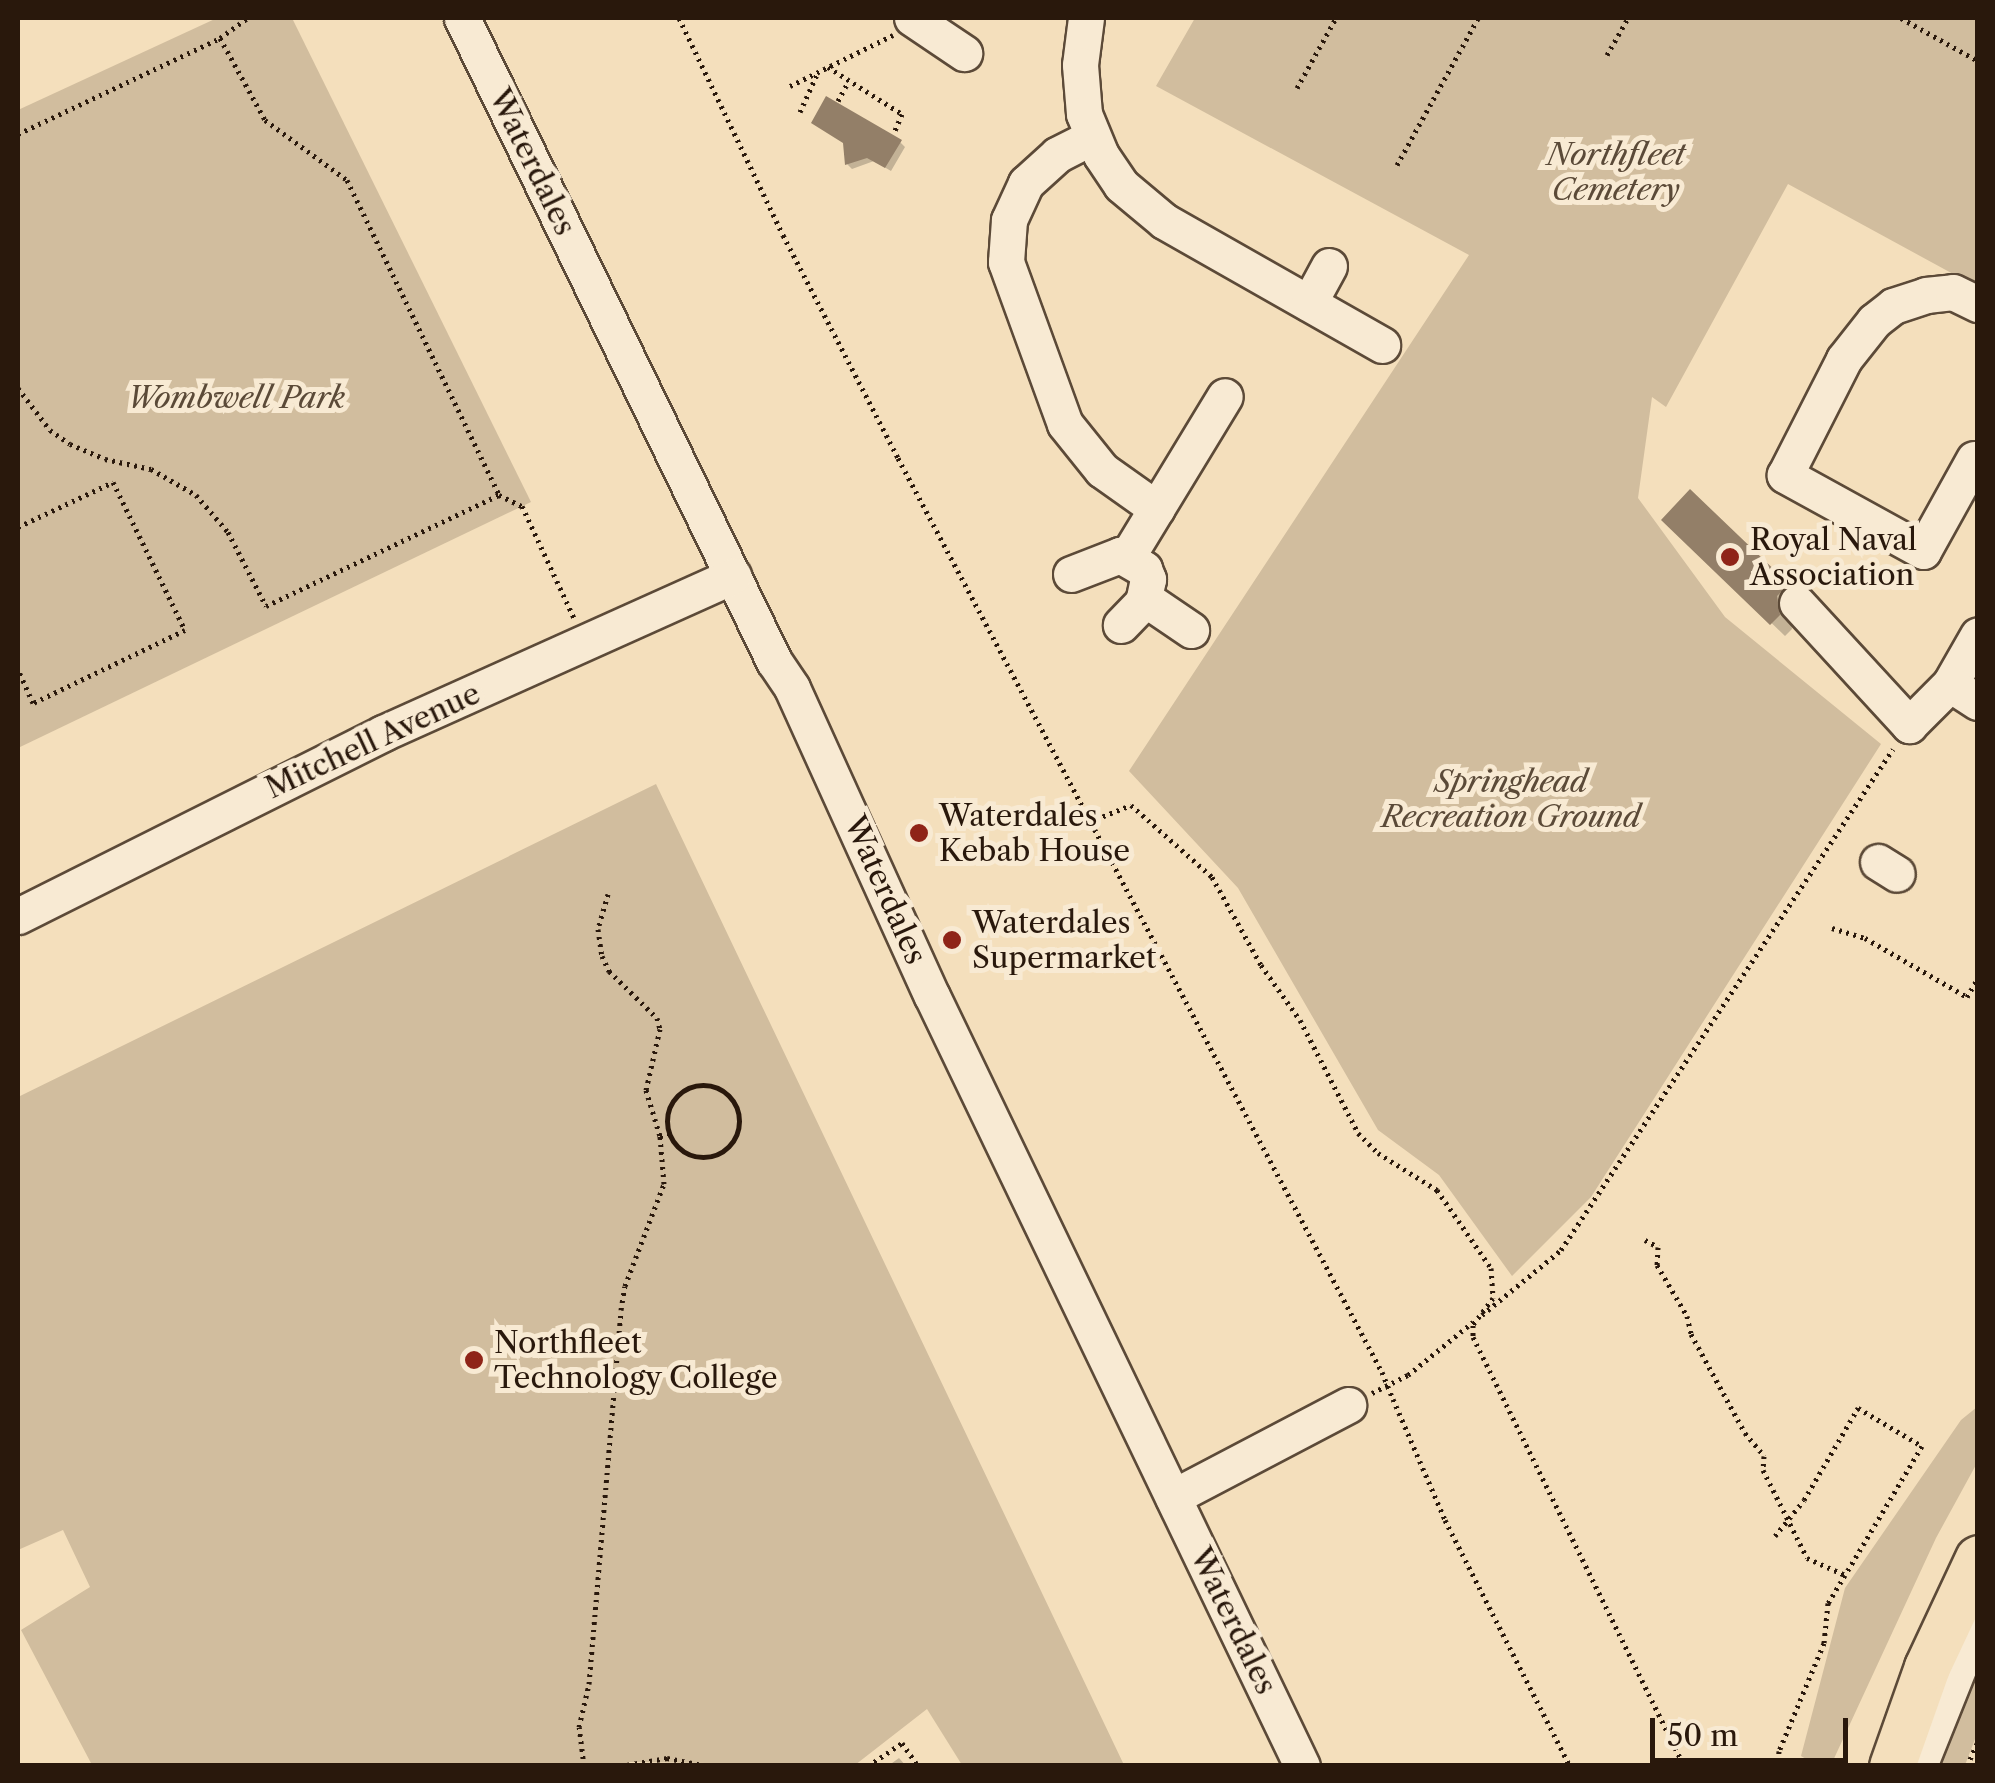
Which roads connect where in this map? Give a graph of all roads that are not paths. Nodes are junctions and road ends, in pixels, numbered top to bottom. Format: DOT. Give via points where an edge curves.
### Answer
graph roads {
  1 [pos="462,18"];
  2 [pos="1086,18"];
  3 [pos="905,22"];
  4 [pos="964,53"];
  5 [pos="1092,137"];
  6 [pos="1329,266"];
  7 [pos="1308,303"];
  8 [pos="1978,304"];
  9 [pos="1382,345"];
  10 [pos="1225,396"];
  11 [pos="1974,459"];
  12 [pos="1157,509"];
  13 [pos="1127,557"];
  14 [pos="1071,574"];
  15 [pos="733,576"];
  16 [pos="1797,602"];
  17 [pos="1191,630"];
  18 [pos="1978,635"];
  19 [pos="1964,693"];
  20 [pos="18,916"];
  21 [pos="1348,1405"];
  22 [pos="1173,1497"];
  23 [pos="1978,1558"];
  24 [pos="1978,1620"];
  25 [pos="1302,1766"];
  26 [pos="1892,1766"];
  27 [pos="1919,1766"];
  1 -- 15 [label="street, Waterdales"];
  2 -- 5 [label="street" via="1080,88"];
  3 -- 4 [label="street"];
  5 -- 7 [label="street" via="1122,185 1151,212"];
  5 -- 12 [label="street" via="1057,154 1026,183 1007,227 1006,262 1060,417 1102,470"];
  6 -- 7 [label="street"];
  7 -- 9 [label="street"];
  8 -- 11 [label="street" via="1953,292 1926,294 1893,306 1874,322 1844,359 1785,474 1923,551"];
  10 -- 12 [label="street"];
  12 -- 13 [label="street"];
  13 -- 14 [label="street"];
  13 -- 17 [label="street" via="1147,574 1132,612"];
  15 -- 20 [label="street, Mitchell Avenue" via="383,733"];
  15 -- 22 [label="street, Waterdales" via="808,721 888,903"];
  16 -- 19 [label="street" via="1909,726"];
  18 -- 19 [label="street"];
  21 -- 22 [label="street"];
  22 -- 25 [label="street, Waterdales"];
  23 -- 26 [label="main road" via="1927,1667"];
  24 -- 27 [label="street"];
}
